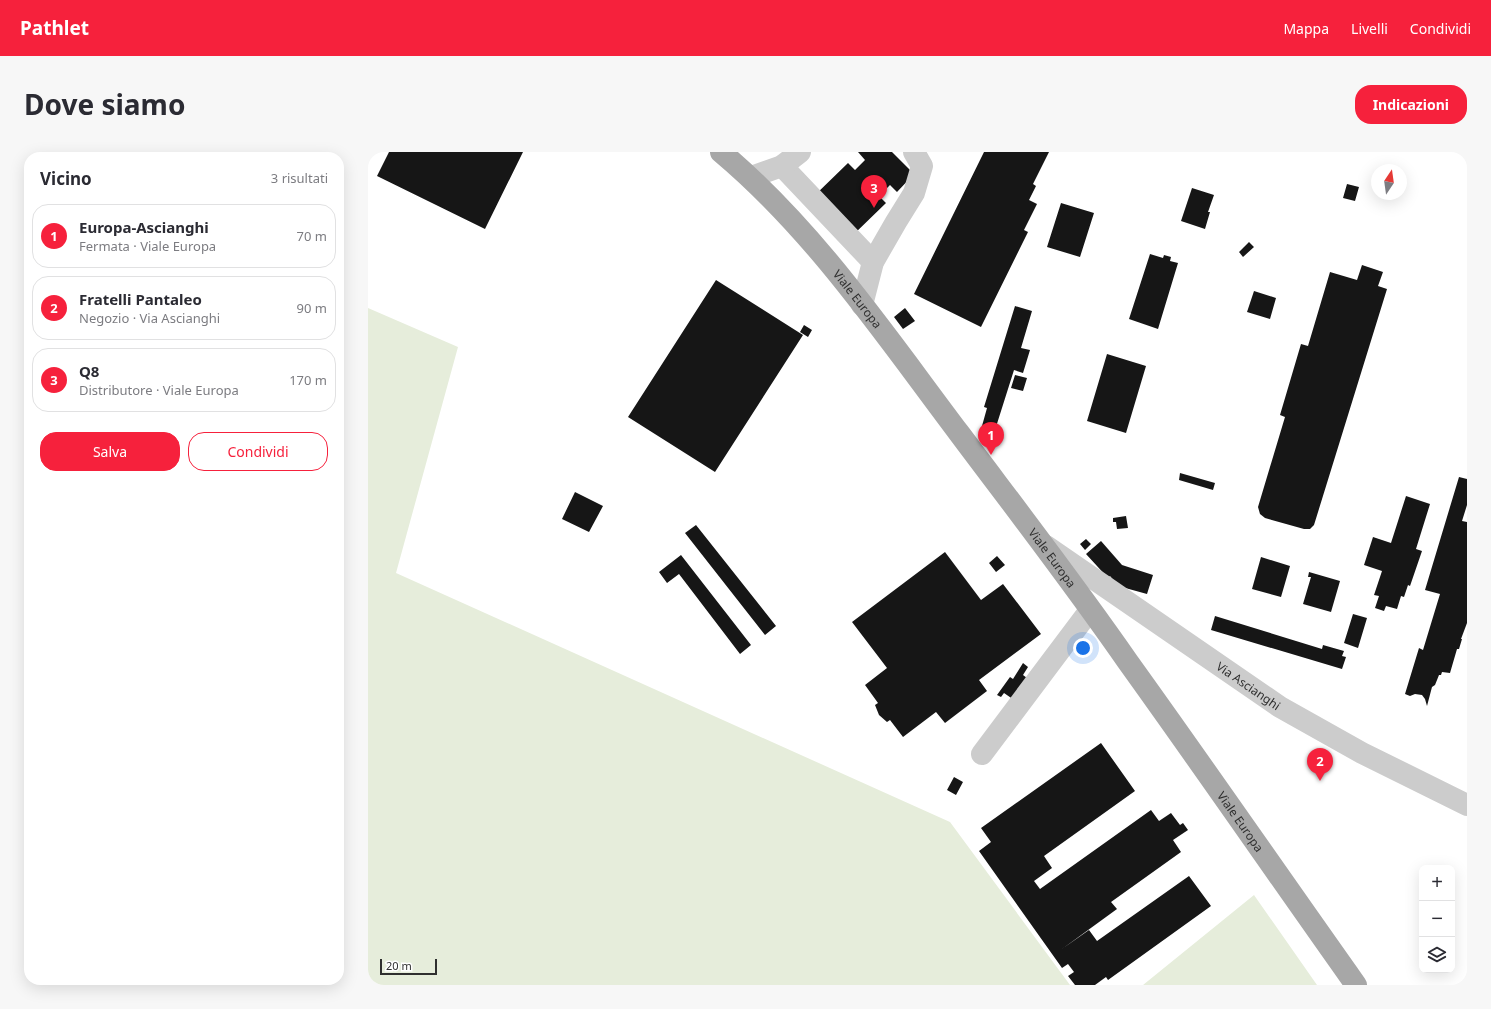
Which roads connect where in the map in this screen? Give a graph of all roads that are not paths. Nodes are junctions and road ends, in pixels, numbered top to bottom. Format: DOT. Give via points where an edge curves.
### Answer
graph roads {
  1 [pos="721,152"];
  2 [pos="800,152"];
  3 [pos="914,152"];
  4 [pos="782,166"];
  5 [pos="751,177"];
  6 [pos="873,262"];
  7 [pos="862,305"];
  8 [pos="1043,544"];
  9 [pos="1090,610"];
  10 [pos="982,754"];
  11 [pos="1467,805"];
  12 [pos="1356,985"];
  1 -- 5 [label="main road, Viale Europa"];
  2 -- 4 [label="street"];
  3 -- 6 [label="street" via="922,166 914,193"];
  4 -- 5 [label="street"];
  4 -- 6 [label="street"];
  5 -- 7 [label="main road, Viale Europa" via="808,239"];
  6 -- 7 [label="street"];
  7 -- 8 [label="main road, Viale Europa"];
  8 -- 9 [label="main road, Viale Europa"];
  8 -- 11 [label="street, Via Ascianghi" via="1280,707 1362,753"];
  9 -- 10 [label="street"];
  9 -- 12 [label="main road, Viale Europa"];
}
